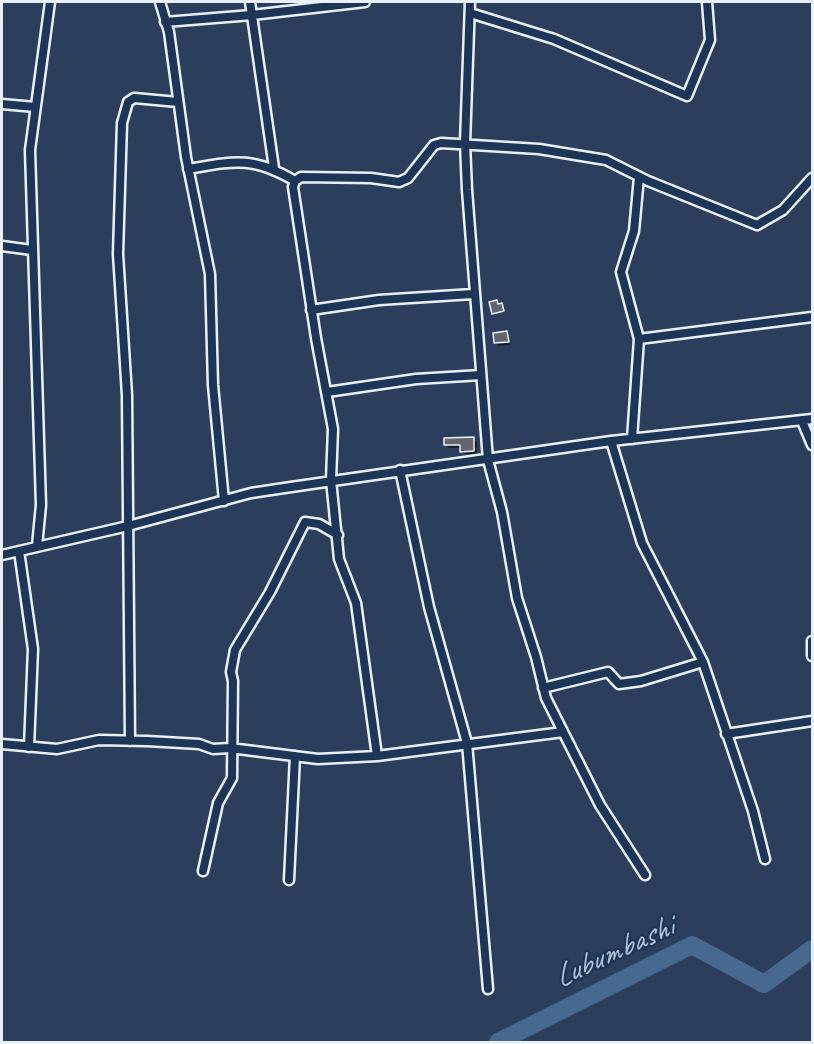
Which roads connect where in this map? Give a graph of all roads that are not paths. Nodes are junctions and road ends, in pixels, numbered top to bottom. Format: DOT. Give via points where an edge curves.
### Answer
graph roads {
  1 [pos="50,2"];
  2 [pos="160,2"];
  3 [pos="250,2"];
  4 [pos="365,2"];
  5 [pos="470,2"];
  6 [pos="707,2"];
  7 [pos="470,14"];
  8 [pos="252,15"];
  9 [pos="165,22"];
  10 [pos="178,102"];
  11 [pos="2,104"];
  12 [pos="35,107"];
  13 [pos="465,143"];
  14 [pos="274,168"];
  15 [pos="188,169"];
  16 [pos="639,177"];
  17 [pos="813,178"];
  18 [pos="295,181"];
  19 [pos="2,246"];
  20 [pos="32,250"];
  21 [pos="473,294"];
  22 [pos="311,310"];
  23 [pos="813,317"];
  24 [pos="639,339"];
  25 [pos="481,375"];
  26 [pos="327,392"];
  27 [pos="813,419"];
  28 [pos="802,421"];
  29 [pos="632,439"];
  30 [pos="611,441"];
  31 [pos="813,445"];
  32 [pos="488,460"];
  33 [pos="400,470"];
  34 [pos="331,480"];
  35 [pos="224,501"];
  36 [pos="128,526"];
  37 [pos="338,535"];
  38 [pos="37,546"];
  39 [pos="20,551"];
  40 [pos="2,555"];
  41 [pos="813,641"];
  42 [pos="813,656"];
  43 [pos="704,662"];
  44 [pos="543,688"];
  45 [pos="813,721"];
  46 [pos="563,732"];
  47 [pos="726,735"];
  48 [pos="130,741"];
  49 [pos="466,743"];
  50 [pos="2,744"];
  51 [pos="29,747"];
  52 [pos="231,748"];
  53 [pos="295,756"];
  54 [pos="377,756"];
  55 [pos="765,859"];
  56 [pos="203,871"];
  57 [pos="645,874"];
  58 [pos="289,880"];
  59 [pos="488,988"];
  1 -- 12 [label="street"];
  2 -- 9 [label="street"];
  3 -- 8 [label="street"];
  4 -- 8 [label="street"];
  5 -- 7 [label="street"];
  6 -- 7 [label="street" via="710,40 687,96 555,39"];
  7 -- 13 [label="street"];
  8 -- 9 [label="street"];
  8 -- 14 [label="street"];
  9 -- 10 [label="street"];
  10 -- 15 [label="street"];
  10 -- 36 [label="street" via="134,98 128,102 122,123 118,254 127,395"];
  11 -- 12 [label="street"];
  12 -- 20 [label="street" via="30,150"];
  13 -- 16 [label="street" via="588,156 606,160"];
  13 -- 18 [label="street" via="434,145 408,178 399,182 301,177"];
  13 -- 21 [label="street"];
  14 -- 15 [label="street" via="232,161"];
  14 -- 18 [label="street"];
  15 -- 35 [label="street" via="210,274 213,385"];
  16 -- 17 [label="street" via="757,225 783,210"];
  16 -- 24 [label="street" via="634,231 621,272"];
  18 -- 22 [label="street"];
  19 -- 20 [label="street"];
  20 -- 38 [label="street" via="41,505"];
  21 -- 22 [label="street" via="379,300"];
  21 -- 25 [label="street"];
  22 -- 26 [label="street"];
  23 -- 24 [label="street"];
  24 -- 29 [label="street"];
  25 -- 26 [label="street" via="416,379"];
  25 -- 32 [label="street"];
  26 -- 34 [label="street" via="333,429"];
  27 -- 28 [label="street"];
  28 -- 29 [label="street"];
  28 -- 31 [label="street"];
  29 -- 30 [label="street"];
  30 -- 32 [label="street"];
  30 -- 43 [label="street" via="642,543"];
  32 -- 33 [label="street"];
  32 -- 44 [label="street" via="502,512 517,598"];
  33 -- 34 [label="street"];
  33 -- 49 [label="street" via="429,607"];
  34 -- 35 [label="street"];
  34 -- 37 [label="street"];
  35 -- 36 [label="street"];
  36 -- 38 [label="street"];
  36 -- 48 [label="street"];
  37 -- 52 [label="street" via="319,524 304,522 270,592 235,650 231,672"];
  37 -- 54 [label="street" via="339,560 356,603"];
  38 -- 39 [label="street"];
  39 -- 40 [label="street"];
  39 -- 51 [label="street" via="33,648"];
  41 -- 42 [label="street"];
  43 -- 44 [label="street" via="641,681 619,684 608,672"];
  43 -- 47 [label="street"];
  44 -- 46 [label="street"];
  45 -- 47 [label="street"];
  46 -- 49 [label="street"];
  46 -- 57 [label="street" via="600,805"];
  47 -- 55 [label="street"];
  48 -- 51 [label="street"];
  48 -- 52 [label="street"];
  49 -- 54 [label="street"];
  49 -- 59 [label="street"];
  50 -- 51 [label="street"];
  52 -- 53 [label="street"];
  52 -- 56 [label="street" via="232,778 214,816"];
  53 -- 54 [label="street"];
  53 -- 58 [label="street"];
}
